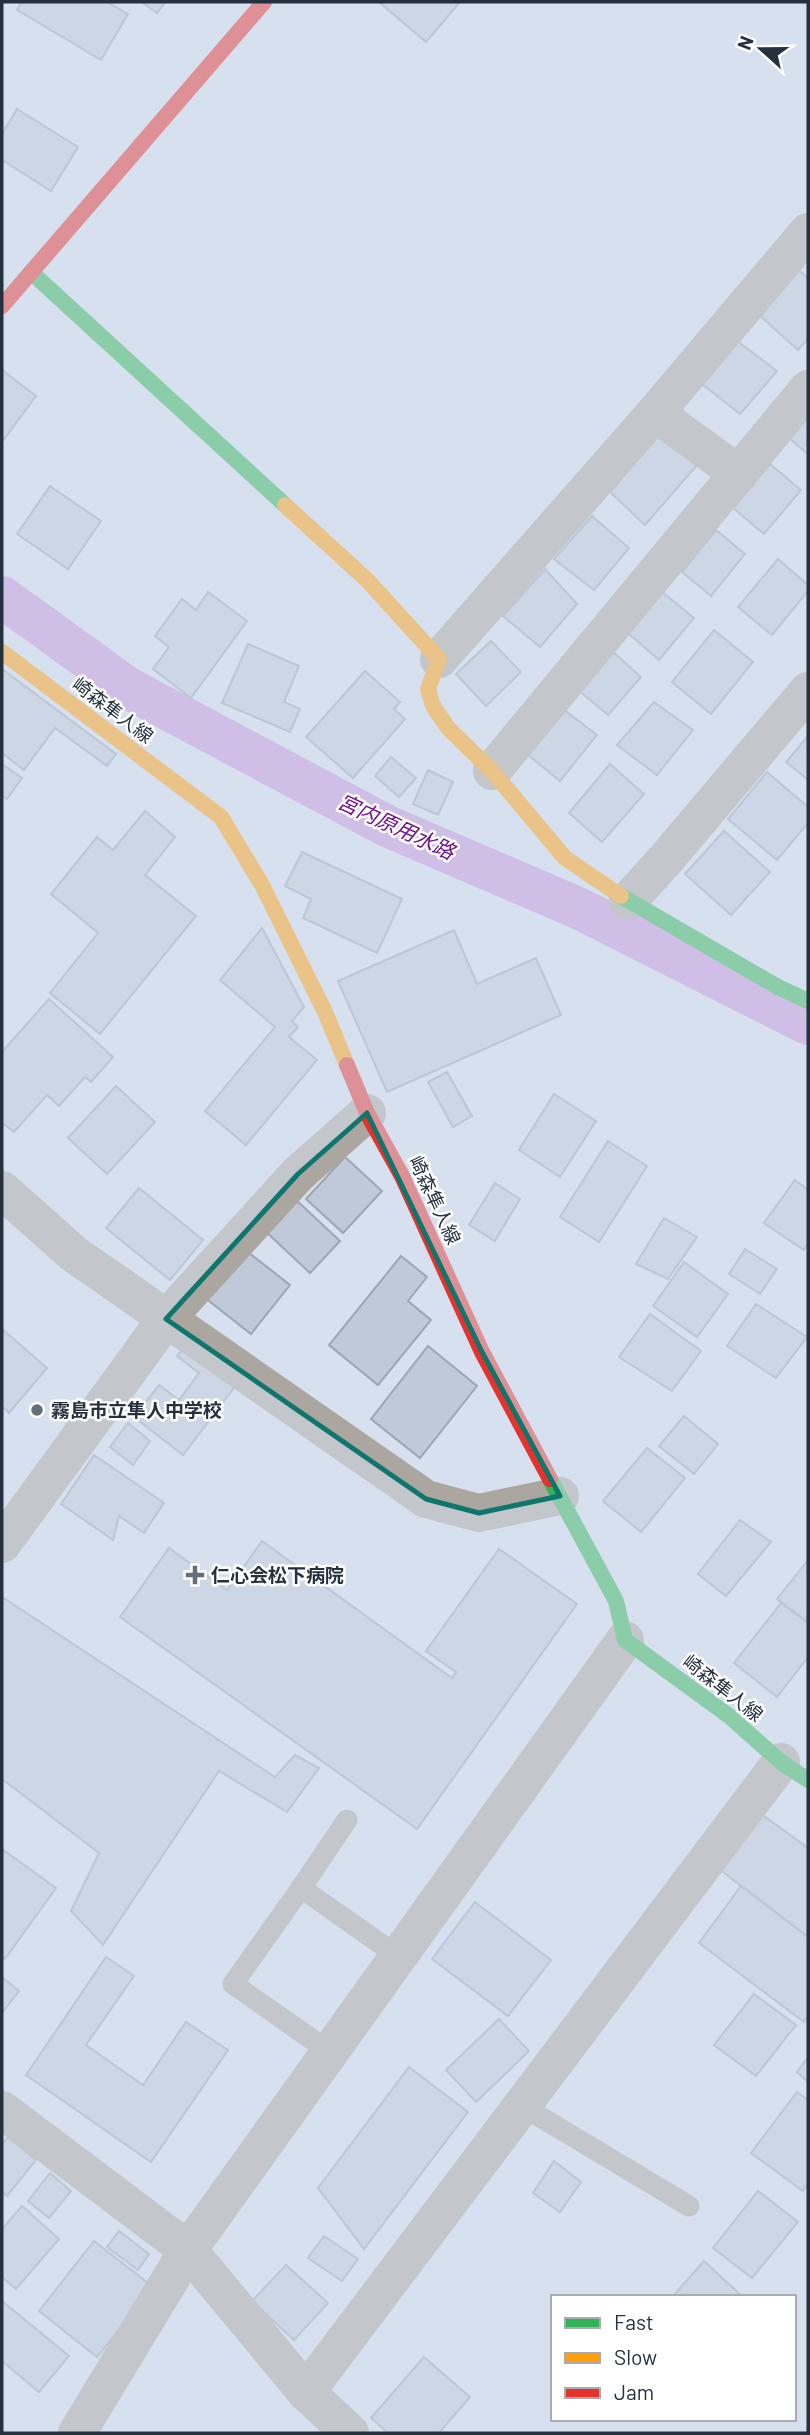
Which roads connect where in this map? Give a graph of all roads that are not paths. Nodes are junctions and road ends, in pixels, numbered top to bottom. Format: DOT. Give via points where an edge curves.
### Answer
graph roads {
  1 [pos="264,2"];
  2 [pos="808,232"];
  3 [pos="31,272"];
  4 [pos="2,306"];
  5 [pos="808,389"];
  6 [pos="655,413"];
  7 [pos="738,474"];
  8 [pos="2,652"];
  9 [pos="439,659"];
  10 [pos="808,691"];
  11 [pos="492,771"];
  12 [pos="628,901"];
  13 [pos="808,1000"];
  14 [pos="367,1113"];
  15 [pos="2,1190"];
  16 [pos="166,1319"];
  17 [pos="560,1496"];
  18 [pos="2,1544"];
  19 [pos="625,1640"];
  20 [pos="795,1771"];
  21 [pos="347,1820"];
  22 [pos="301,1888"];
  23 [pos="398,1956"];
  24 [pos="330,2052"];
  25 [pos="522,2106"];
  26 [pos="2,2110"];
  27 [pos="689,2206"];
  28 [pos="188,2250"];
  29 [pos="306,2392"];
  30 [pos="77,2433"];
  31 [pos="350,2433"];
  1 -- 3 [label="street"];
  2 -- 6 [label="street"];
  3 -- 4 [label="street"];
  3 -- 9 [label="street" via="367,580"];
  5 -- 7 [label="street"];
  6 -- 7 [label="street"];
  6 -- 9 [label="street"];
  7 -- 11 [label="street"];
  8 -- 14 [label="street, 崎森隼人線" via="220,817 262,885 320,1001"];
  9 -- 11 [label="street" via="428,689 433,706 448,728"];
  10 -- 12 [label="street"];
  11 -- 12 [label="street" via="565,858"];
  12 -- 13 [label="street"];
  14 -- 16 [label="street" via="298,1174"];
  14 -- 17 [label="street, 崎森隼人線" via="402,1176 482,1352"];
  15 -- 16 [label="street" via="74,1254"];
  16 -- 17 [label="street" via="426,1499 479,1513"];
  16 -- 18 [label="street"];
  17 -- 19 [label="street, 崎森隼人線" via="616,1601"];
  19 -- 20 [label="street, 崎森隼人線"];
  19 -- 23 [label="street"];
  20 -- 25 [label="street"];
  21 -- 22 [label="lane"];
  22 -- 23 [label="lane"];
  22 -- 24 [label="lane" via="233,1984"];
  23 -- 24 [label="street"];
  24 -- 28 [label="street"];
  25 -- 27 [label="lane"];
  25 -- 29 [label="street"];
  26 -- 28 [label="street"];
  28 -- 29 [label="street"];
  28 -- 30 [label="street"];
  29 -- 31 [label="street"];
}
